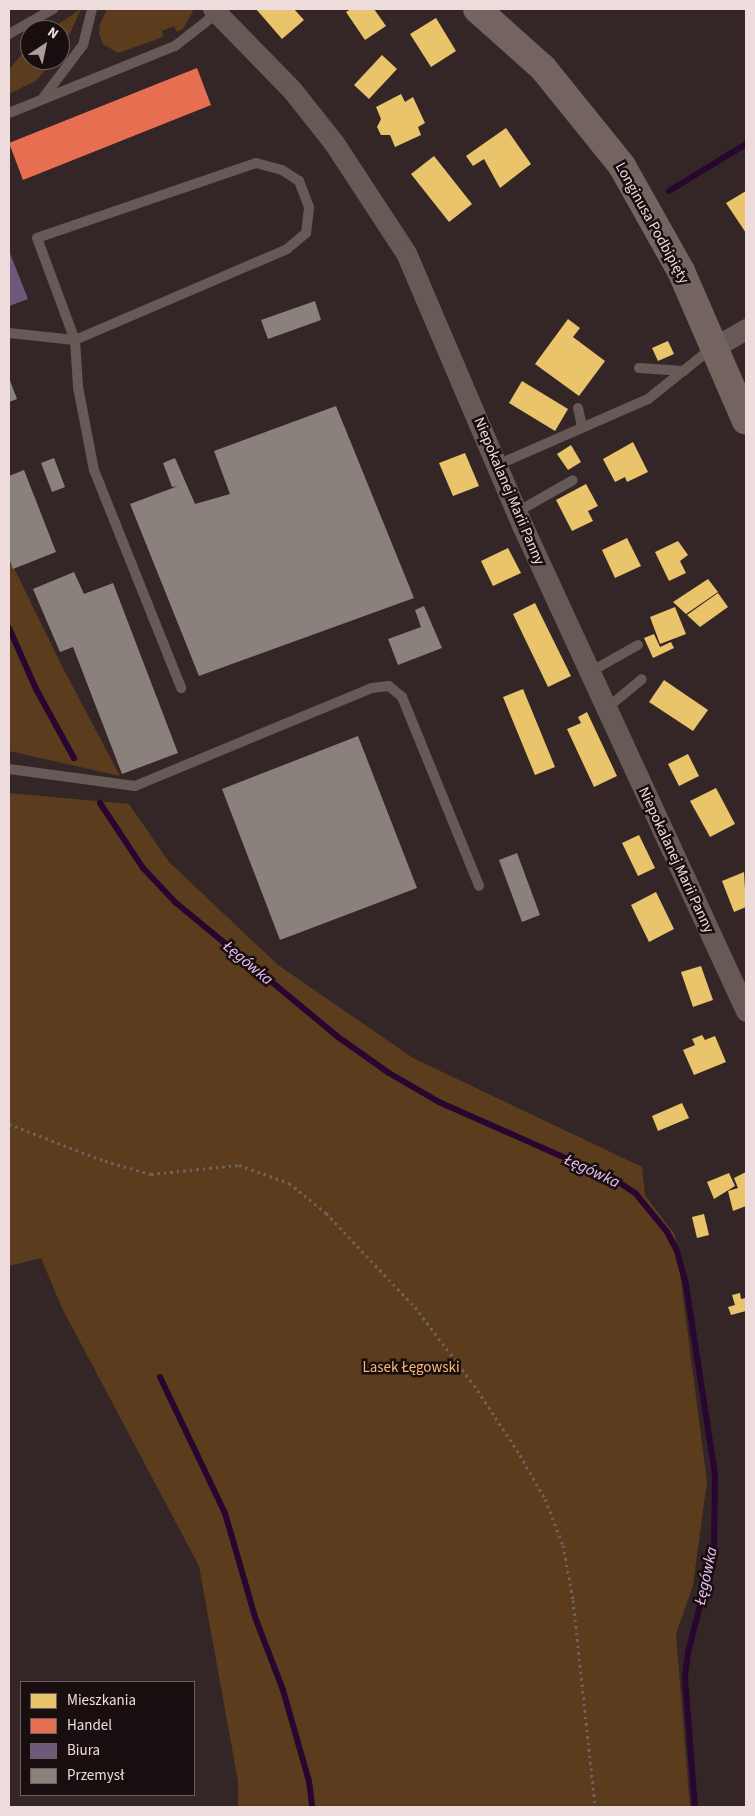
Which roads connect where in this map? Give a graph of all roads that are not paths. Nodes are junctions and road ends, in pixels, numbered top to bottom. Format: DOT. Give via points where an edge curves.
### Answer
graph roads {
  1 [pos="53,9"];
  2 [pos="92,9"];
  3 [pos="215,11"];
  4 [pos="483,11"];
  5 [pos="9,34"];
  6 [pos="42,98"];
  7 [pos="9,113"];
  8 [pos="746,329"];
  9 [pos="9,333"];
  10 [pos="75,340"];
  11 [pos="713,348"];
  12 [pos="639,368"];
  13 [pos="684,371"];
  14 [pos="578,408"];
  15 [pos="746,421"];
  16 [pos="582,427"];
  17 [pos="497,465"];
  18 [pos="573,480"];
  19 [pos="517,512"];
  20 [pos="638,645"];
  21 [pos="590,672"];
  22 [pos="642,679"];
  23 [pos="181,688"];
  24 [pos="607,708"];
  25 [pos="9,769"];
  26 [pos="479,886"];
  27 [pos="746,1011"];
  1 -- 5 [label="lane"];
  2 -- 6 [label="lane" via="83,45"];
  3 -- 6 [label="lane" via="175,46"];
  3 -- 17 [label="street, Niepokalanej Marii Panny" via="292,90 334,143 406,253"];
  4 -- 11 [label="street, Longinusa Podbipięty" via="543,68 622,166 681,271"];
  6 -- 7 [label="lane"];
  8 -- 11 [label="street"];
  9 -- 10 [label="lane"];
  10 -- 10 [label="lane" via="37,238 256,163 282,170 299,182 309,207 306,233 287,249"];
  10 -- 23 [label="lane" via="78,387 94,470"];
  11 -- 13 [label="lane"];
  11 -- 15 [label="street, Longinusa Podbipięty"];
  12 -- 13 [label="lane"];
  13 -- 16 [label="lane" via="648,399"];
  14 -- 16 [label="lane"];
  16 -- 17 [label="lane"];
  17 -- 19 [label="street, Niepokalanej Marii Panny"];
  18 -- 19 [label="lane"];
  19 -- 21 [label="street, Niepokalanej Marii Panny"];
  20 -- 21 [label="lane"];
  21 -- 24 [label="street, Niepokalanej Marii Panny"];
  22 -- 24 [label="lane"];
  24 -- 27 [label="street, Niepokalanej Marii Panny"];
  25 -- 26 [label="lane" via="135,786 372,688 389,686 402,697"];
}
